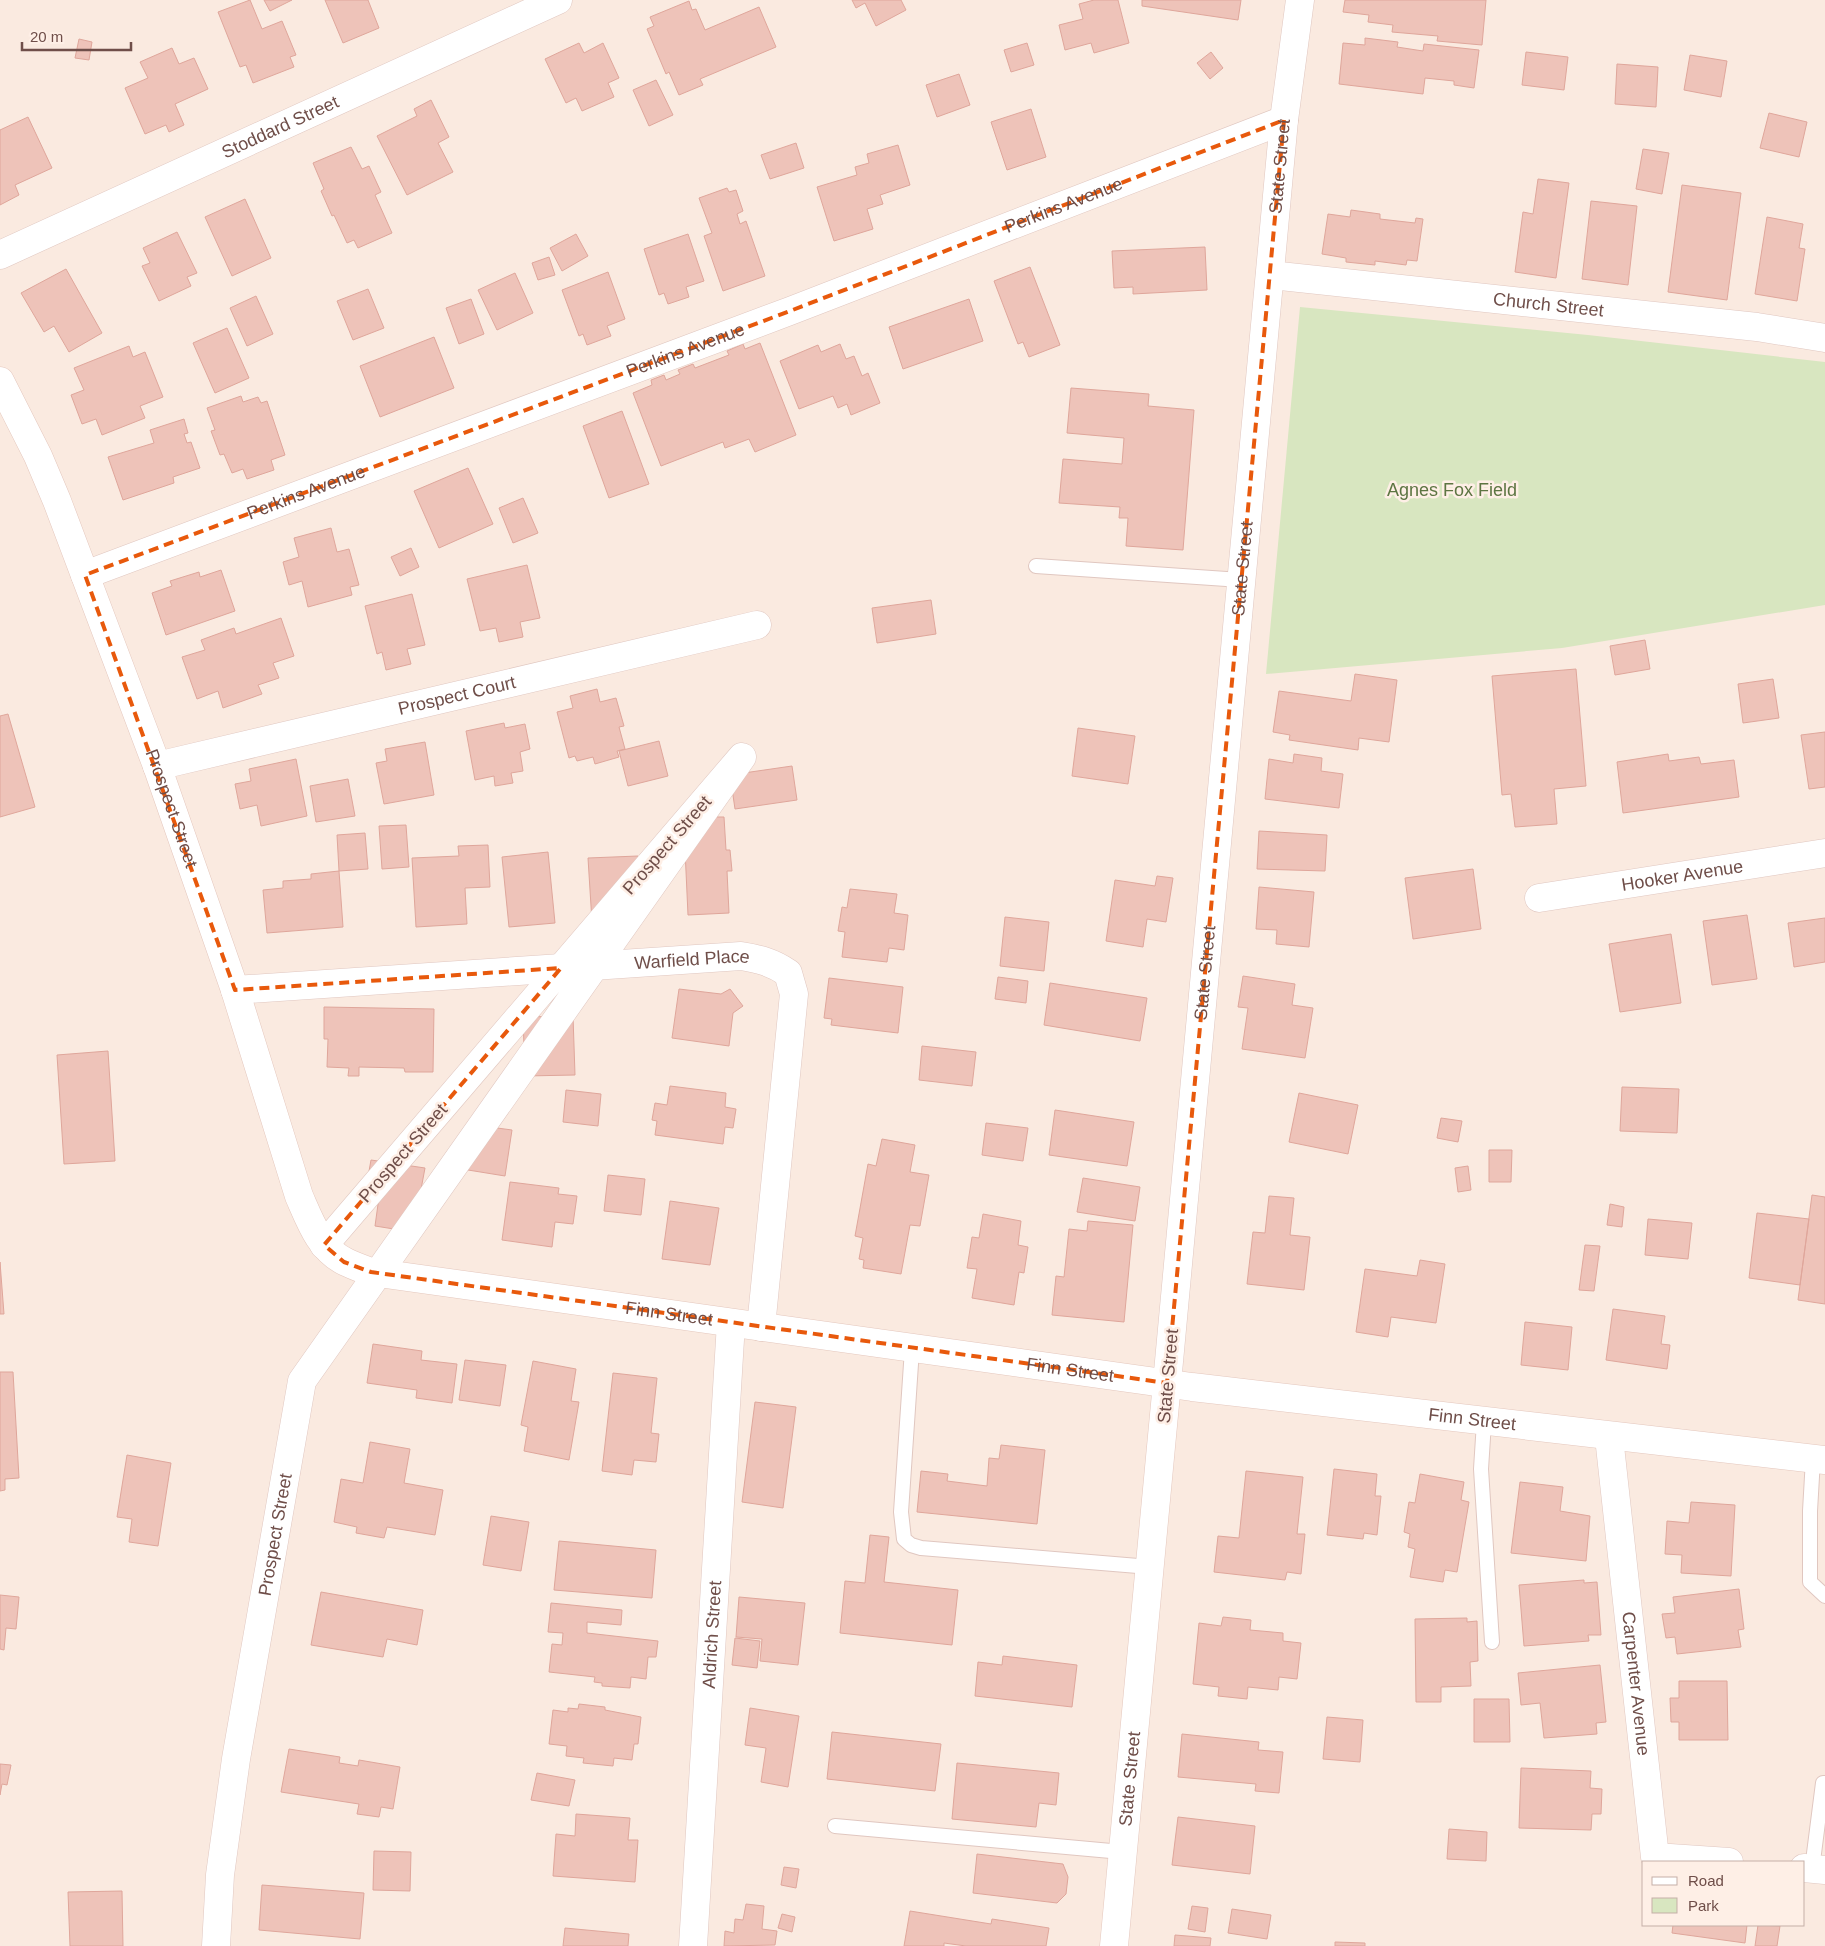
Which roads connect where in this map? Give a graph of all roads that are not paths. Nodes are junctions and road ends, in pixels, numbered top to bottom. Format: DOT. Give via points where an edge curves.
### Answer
graph roads {
  1 [pos="558,0"];
  2 [pos="1300,0"];
  3 [pos="1284,120"];
  4 [pos="0,255"];
  5 [pos="1270,275"];
  6 [pos="1825,338"];
  7 [pos="0,381"];
  8 [pos="1036,566"];
  9 [pos="85,575"];
  10 [pos="1241,580"];
  11 [pos="757,625"];
  12 [pos="157,766"];
  13 [pos="1825,853"];
  14 [pos="1539,898"];
  15 [pos="235,990"];
  16 [pos="324,1245"];
  17 [pos="731,1323"];
  18 [pos="761,1327"];
  19 [pos="912,1348"];
  20 [pos="1168,1383"];
  21 [pos="1484,1422"];
  22 [pos="1609,1437"];
  23 [pos="1819,1460"];
  24 [pos="1150,1567"];
  25 [pos="1825,1596"];
  26 [pos="1492,1642"];
  27 [pos="1825,1783"];
  28 [pos="835,1826"];
  29 [pos="1122,1852"];
  30 [pos="1717,1861"];
  31 [pos="1814,1869"];
  32 [pos="216,1946"];
  33 [pos="693,1946"];
  34 [pos="1114,1946"];
  1 -- 4 [label="street, Stoddard Street"];
  2 -- 3 [label="street, State Street"];
  3 -- 5 [label="street, State Street"];
  3 -- 9 [label="street, Perkins Avenue" via="790,311"];
  5 -- 6 [label="street, Church Street" via="1757,327"];
  5 -- 10 [label="street, State Street"];
  7 -- 9 [label="street, Prospect Street" via="38,456"];
  8 -- 10 [label="lane"];
  9 -- 12 [label="street, Prospect Street"];
  10 -- 20 [label="street, State Street"];
  11 -- 12 [label="street, Prospect Court"];
  12 -- 15 [label="street, Prospect Street"];
  13 -- 14 [label="street, Hooker Avenue"];
  15 -- 16 [label="street, Prospect Street" via="300,1196"];
  15 -- 18 [label="street, Warfield Place" via="741,956 761,959 788,973 794,994"];
  16 -- 17 [label="street, Finn Street" via="344,1262 371,1272"];
  16 -- 32 [label="street, Prospect Street" via="742,757 302,1381 236,1759 220,1875"];
  17 -- 18 [label="street, Finn Street"];
  17 -- 33 [label="street, Aldrich Street"];
  18 -- 19 [label="street, Finn Street"];
  19 -- 20 [label="street, Finn Street"];
  19 -- 24 [label="lane" via="901,1512 904,1539 921,1548"];
  20 -- 21 [label="street, Finn Street"];
  20 -- 24 [label="street, State Street"];
  21 -- 22 [label="street, Finn Street"];
  21 -- 26 [label="lane" via="1481,1469"];
  22 -- 23 [label="street, Finn Street"];
  22 -- 30 [label="street, Carpenter Avenue" via="1655,1856"];
  23 -- 25 [label="lane" via="1810,1511 1810,1582"];
  24 -- 29 [label="street, State Street"];
  27 -- 31 [label="lane"];
  28 -- 29 [label="lane"];
  29 -- 34 [label="street, State Street"];
}
